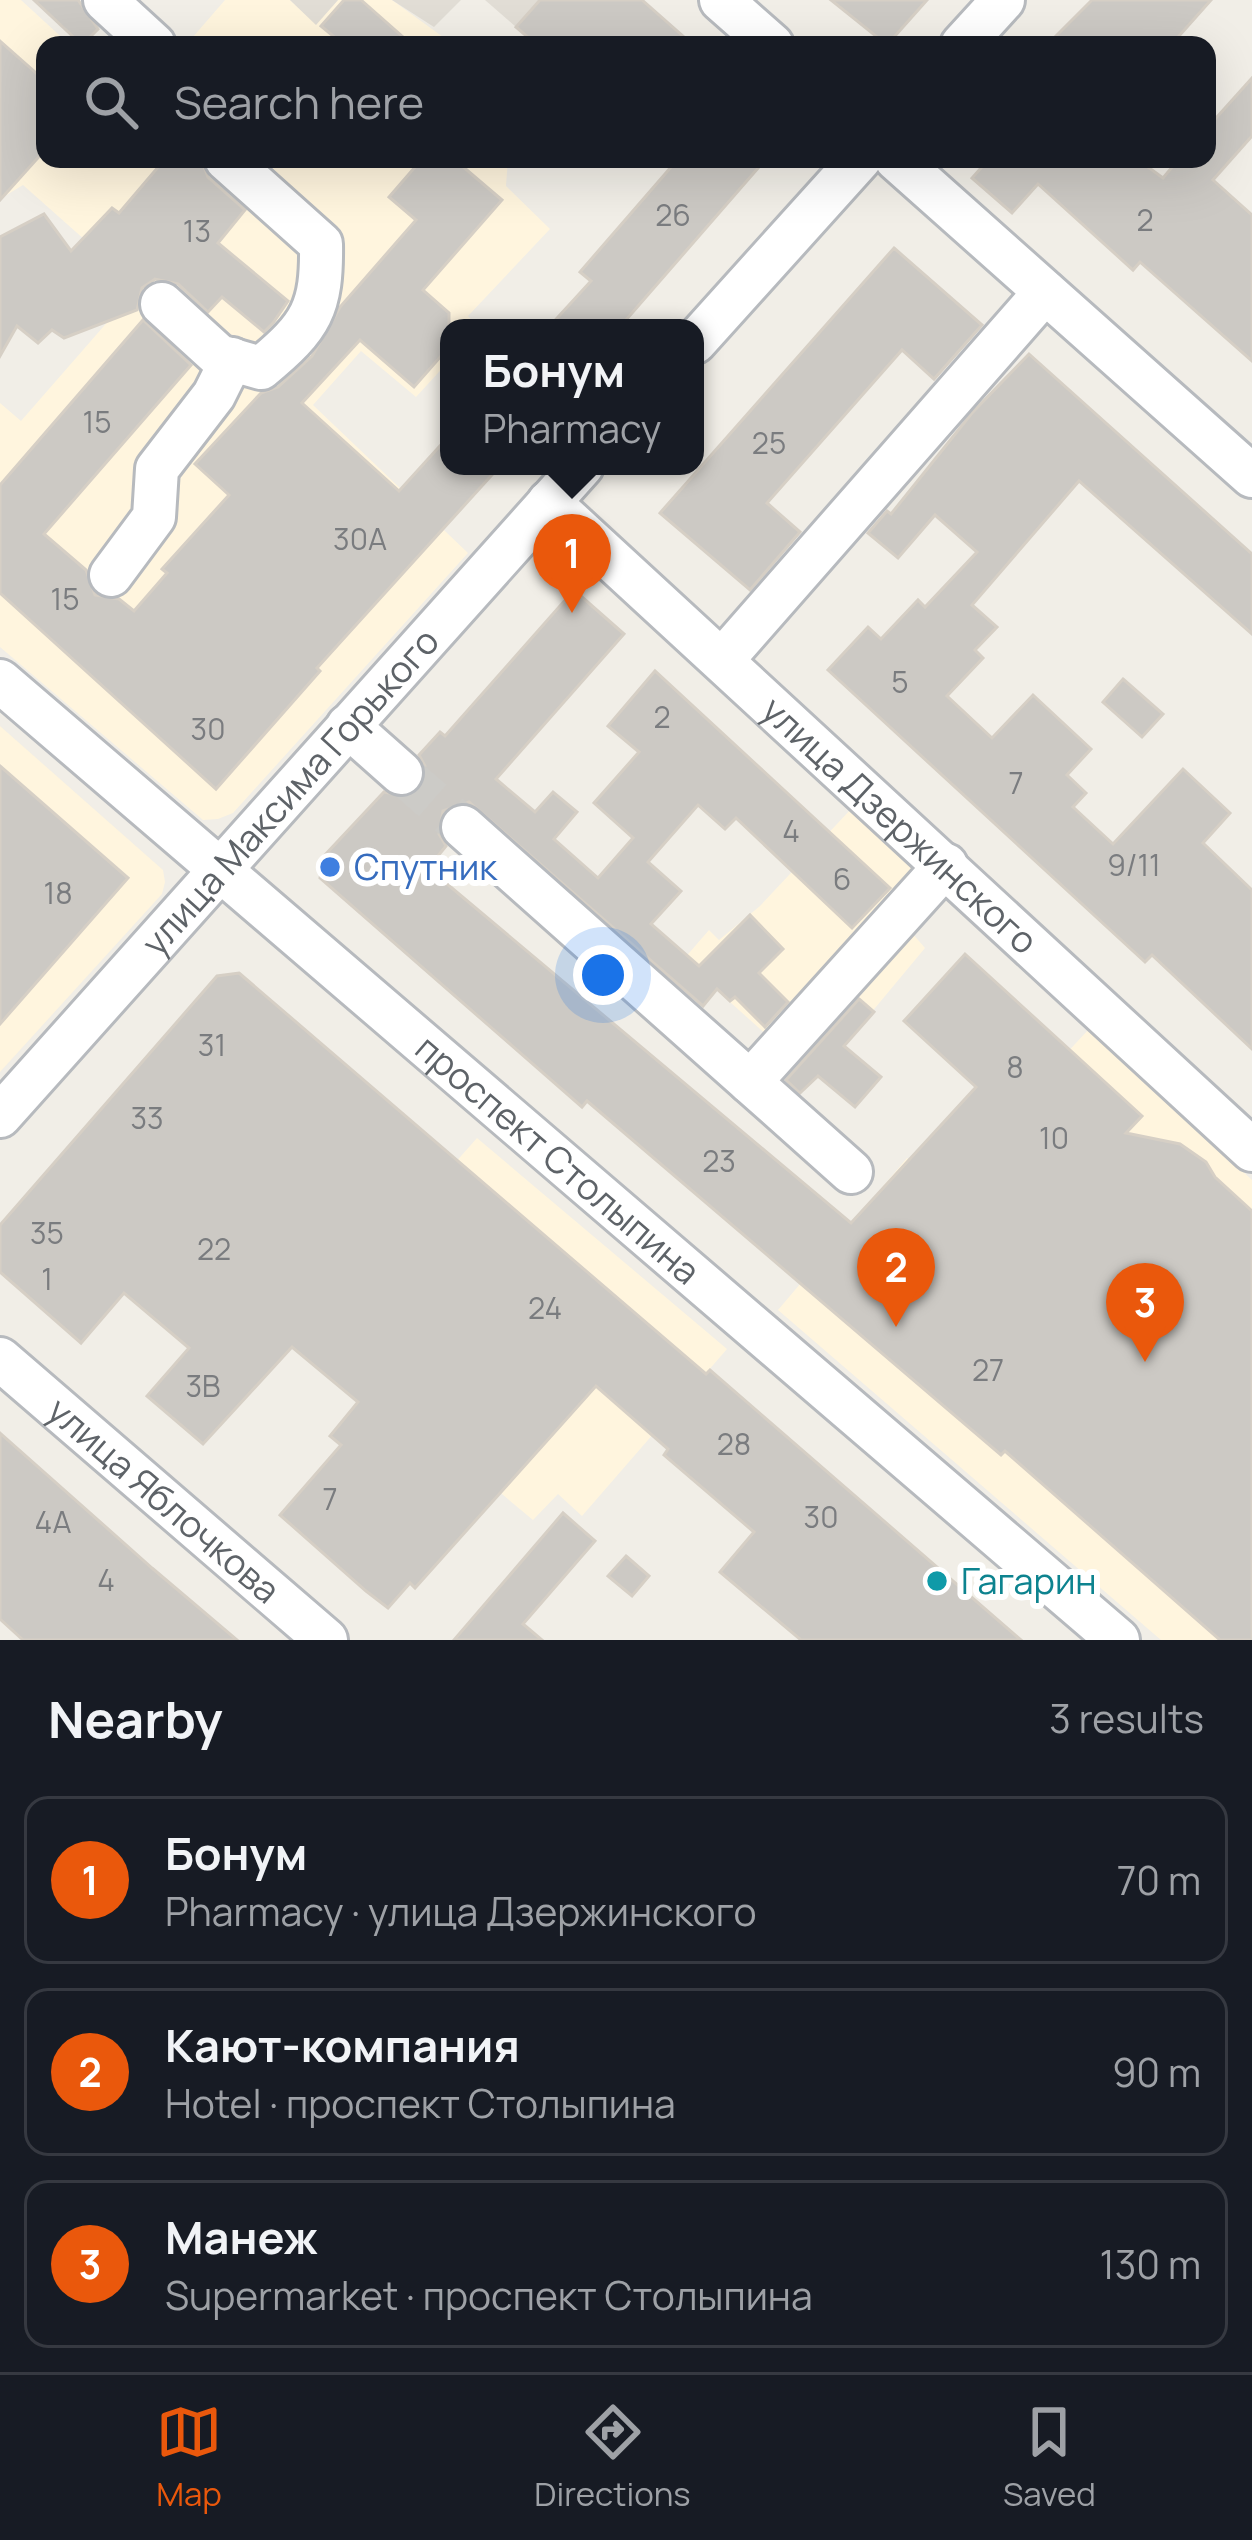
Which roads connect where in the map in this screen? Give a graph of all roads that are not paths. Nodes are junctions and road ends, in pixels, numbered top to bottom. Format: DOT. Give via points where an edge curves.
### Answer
graph roads {
  1 [pos="105,0"];
  2 [pos="721,0"];
  3 [pos="1003,0"];
  4 [pos="144,36"];
  5 [pos="762,36"];
  6 [pos="970,36"];
  7 [pos="236,168"];
  8 [pos="852,168"];
  9 [pos="906,168"];
  10 [pos="1045,292"];
  11 [pos="162,304"];
  12 [pos="704,331"];
  13 [pos="232,359"];
  14 [pos="574,475"];
  15 [pos="1252,476"];
  16 [pos="549,502"];
  17 [pos="111,575"];
  18 [pos="724,658"];
  19 [pos="0,681"];
  20 [pos="349,726"];
  21 [pos="401,773"];
  22 [pos="463,827"];
  23 [pos="946,865"];
  24 [pos="220,870"];
  25 [pos="750,1082"];
  26 [pos="0,1116"];
  27 [pos="1252,1150"];
  28 [pos="851,1172"];
  29 [pos="0,1359"];
  30 [pos="326,1640"];
  31 [pos="1118,1640"];
  1 -- 4 [label="street"];
  2 -- 5 [label="street"];
  3 -- 6 [label="street"];
  7 -- 13 [label="street" via="321,244 322,299 261,368"];
  8 -- 12 [label="street"];
  9 -- 10 [label="street"];
  10 -- 15 [label="street"];
  10 -- 18 [label="street"];
  11 -- 13 [label="street"];
  13 -- 17 [label="street" via="157,469 154,517"];
  14 -- 16 [label="street, улица Максима Горького"];
  16 -- 18 [label="street, улица Дзержинского"];
  16 -- 20 [label="street, улица Максима Горького"];
  18 -- 23 [label="street, улица Дзержинского"];
  19 -- 24 [label="street, проспект Столыпина"];
  20 -- 21 [label="street"];
  20 -- 24 [label="street, улица Максима Горького"];
  22 -- 25 [label="street"];
  23 -- 25 [label="street"];
  23 -- 27 [label="street, улица Дзержинского"];
  24 -- 26 [label="street, улица Максима Горького"];
  24 -- 31 [label="street, проспект Столыпина"];
  25 -- 28 [label="street"];
  29 -- 30 [label="street, улица Яблочкова"];
}
